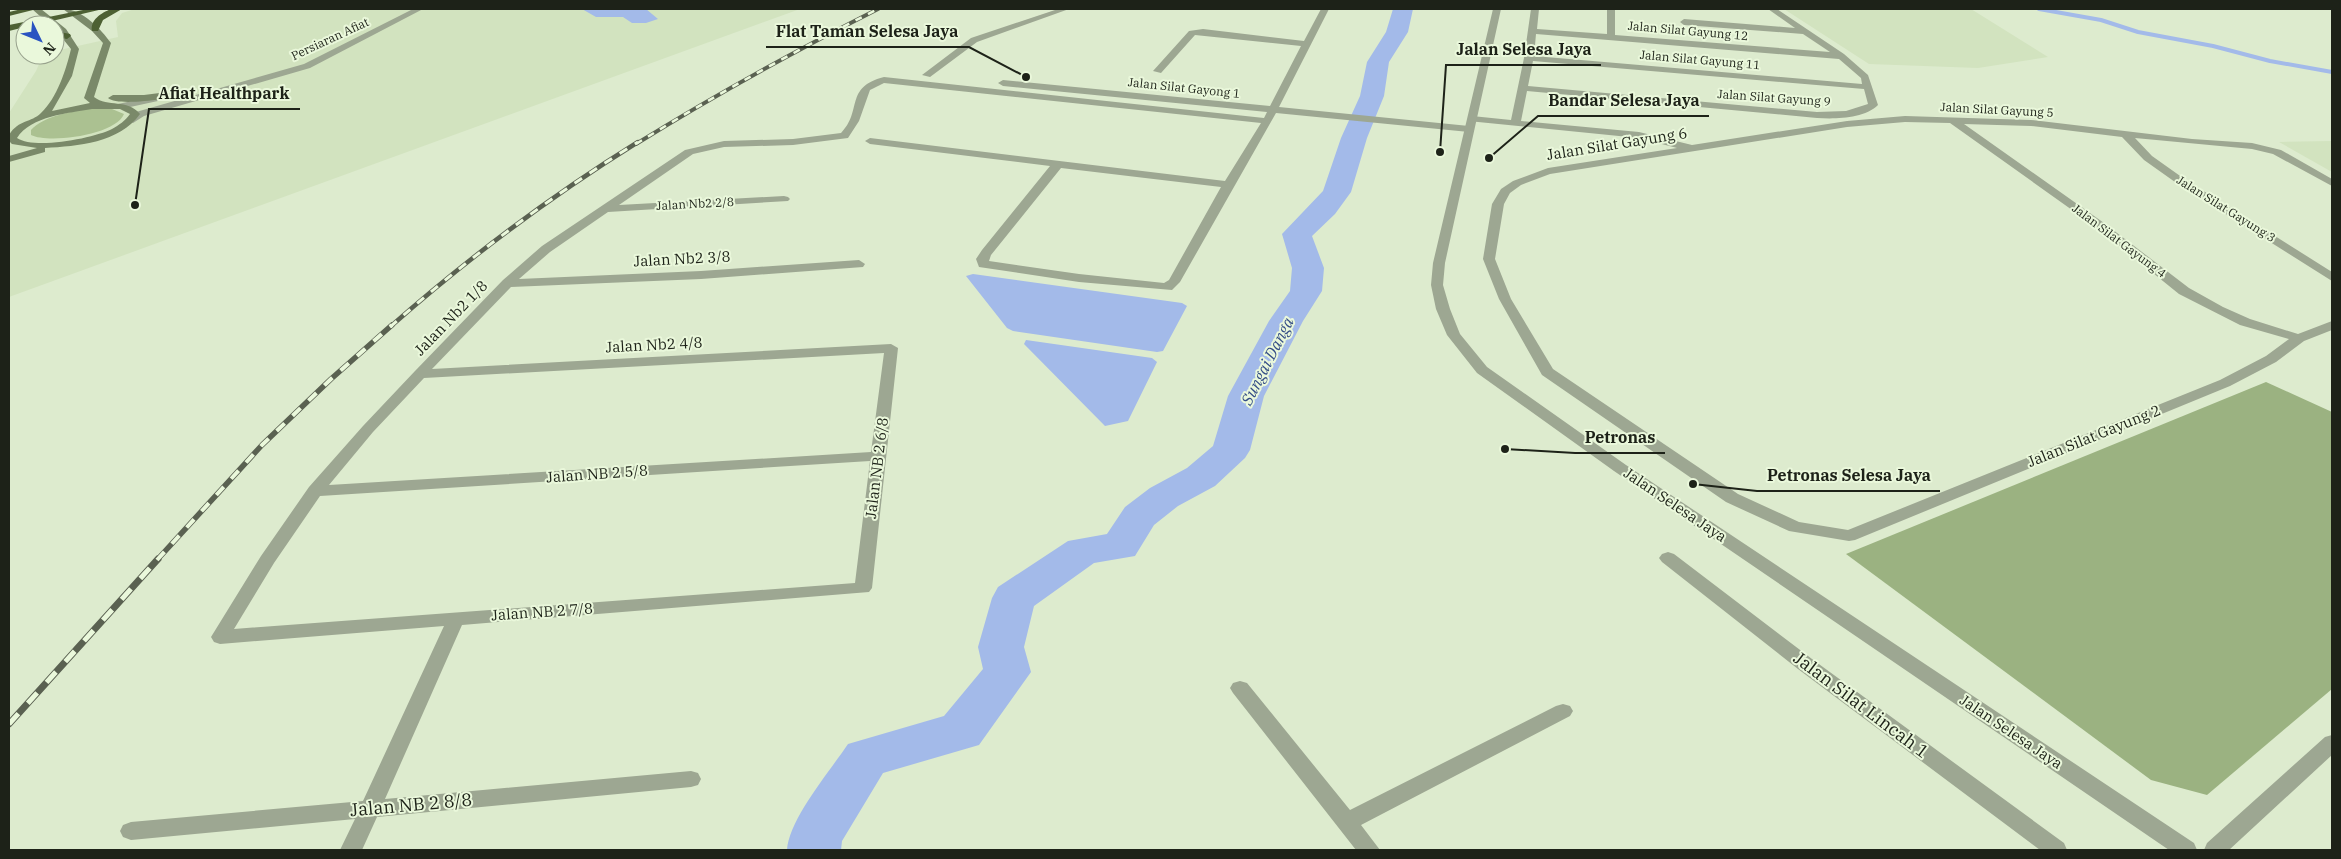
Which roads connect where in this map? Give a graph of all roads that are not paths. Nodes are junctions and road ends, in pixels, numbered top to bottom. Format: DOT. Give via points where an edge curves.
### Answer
graph roads {
  1 [pos="35,9"];
  2 [pos="99,9"];
  3 [pos="118,9"];
  4 [pos="398,9"];
  5 [pos="419,9"];
  6 [pos="1065,9"];
  7 [pos="1325,9"];
  8 [pos="1498,9"];
  9 [pos="1535,9"];
  10 [pos="1611,9"];
  11 [pos="1772,9"];
  12 [pos="70,11"];
  13 [pos="9,14"];
  14 [pos="55,15"];
  15 [pos="1685,29"];
  16 [pos="95,30"];
  17 [pos="1532,31"];
  18 [pos="1808,32"];
  19 [pos="67,36"];
  20 [pos="1611,38"];
  21 [pos="1306,44"];
  22 [pos="1841,56"];
  23 [pos="1528,58"];
  24 [pos="282,67"];
  25 [pos="293,70"];
  26 [pos="1158,70"];
  27 [pos="927,75"];
  28 [pos="899,82"];
  29 [pos="91,84"];
  30 [pos="1869,87"];
  31 [pos="1522,88"];
  32 [pos="183,93"];
  33 [pos="108,106"];
  34 [pos="121,106"];
  35 [pos="1274,110"];
  36 [pos="43,117"];
  37 [pos="1952,119"];
  38 [pos="133,120"];
  39 [pos="1266,121"];
  40 [pos="1515,123"];
  41 [pos="1470,124"];
  42 [pos="2126,135"];
  43 [pos="10,139"];
  44 [pos="870,141"];
  45 [pos="59,145"];
  46 [pos="1715,145"];
  47 [pos="1694,148"];
  48 [pos="9,159"];
  49 [pos="1058,164"];
  50 [pos="2332,183"];
  51 [pos="1228,185"];
  52 [pos="784,200"];
  53 [pos="606,209"];
  54 [pos="859,264"];
  55 [pos="2332,277"];
  56 [pos="507,283"];
  57 [pos="2332,325"];
  58 [pos="2299,338"];
  59 [pos="891,348"];
  60 [pos="420,374"];
  61 [pos="878,456"];
  62 [pos="315,491"];
  63 [pos="1849,536"];
  64 [pos="1668,558"];
  65 [pos="863,588"];
  66 [pos="456,619"];
  67 [pos="220,637"];
  68 [pos="1240,688"];
  69 [pos="1563,711"];
  70 [pos="2332,743"];
  71 [pos="691,779"];
  72 [pos="369,808"];
  73 [pos="1347,822"];
  74 [pos="130,830"];
  75 [pos="350,850"];
  76 [pos="1369,850"];
  77 [pos="2056,850"];
  78 [pos="2186,850"];
  79 [pos="2215,850"];
  1 -- 13 [label="highway"];
  2 -- 12 [label="highway"];
  3 -- 16 [label="highway" via="103,15"];
  4 -- 24 [label="street, Persiaran Afiat" via="332,45"];
  5 -- 25 [label="street, Persiaran Afiat" via="337,52"];
  6 -- 27 [label="street" via="974,40"];
  7 -- 21 [label="street"];
  8 -- 41 [label="street, Jalan Selesa Jaya"];
  9 -- 17 [label="street"];
  10 -- 20 [label="street"];
  11 -- 18 [label="street"];
  12 -- 14 [label="highway"];
  12 -- 16 [label="main road"];
  15 -- 18 [label="street"];
  15 -- 20 [label="street, Jalan Silat Gayung 12"];
  15 -- 22 [label="street, Jalan Silat Gayung 12"];
  16 -- 29 [label="main road" via="107,43 104,58"];
  17 -- 20 [label="street, Jalan Silat Gayung 12"];
  17 -- 23 [label="street"];
  18 -- 22 [label="street"];
  19 -- 36 [label="main road" via="75,48 73,62 59,95"];
  21 -- 26 [label="street" via="1203,32 1192,34"];
  21 -- 35 [label="street"];
  22 -- 30 [label="street" via="1865,77"];
  23 -- 30 [label="street, Jalan Silat Gayung 11"];
  23 -- 31 [label="street"];
  24 -- 25 [label="street"];
  24 -- 32 [label="street, Persiaran Afiat"];
  25 -- 38 [label="street, Persiaran Afiat" via="140,114"];
  27 -- 28 [label="street, Jalan Silat Gayong 1" via="911,75"];
  27 -- 35 [label="street, Jalan Silat Gayong 1"];
  28 -- 39 [label="street"];
  28 -- 53 [label="street, Jalan Nb2 1/8" via="878,80 868,84 857,108 854,125 844,136 793,142 724,144 689,152"];
  29 -- 32 [label="main road" via="112,98"];
  29 -- 33 [label="main road" via="89,98"];
  30 -- 31 [label="street, Jalan Silat Gayung 9" via="1873,105 1852,112 1817,115"];
  31 -- 40 [label="street"];
  32 -- 34 [label="street, Persiaran Afiat"];
  33 -- 34 [label="main road"];
  33 -- 36 [label="main road"];
  34 -- 38 [label="main road" via="132,109 136,114"];
  35 -- 39 [label="street"];
  35 -- 41 [label="street, Jalan Silat Gayong 1" via="1436,126"];
  36 -- 43 [label="main road" via="20,128"];
  37 -- 42 [label="street, Jalan Silat Gayung 5" via="2031,123"];
  37 -- 46 [label="street, Jalan Silat Gayung 5" via="1847,124"];
  37 -- 58 [label="street, Jalan Silat Gayung 4" via="2184,290 2245,322"];
  38 -- 45 [label="main road" via="112,132"];
  39 -- 51 [label="street"];
  40 -- 41 [label="street, Jalan Silat Gayong 1"];
  40 -- 47 [label="street, Jalan Silat Gayong 1" via="1639,135"];
  41 -- 78 [label="street, Jalan Selesa Jaya" via="1437,285 1454,335 1482,370 1620,468"];
  42 -- 50 [label="street, Jalan Silat Gayung 5" via="2252,146 2277,152"];
  42 -- 55 [label="street, Jalan Silat Gayung 3" via="2148,158 2179,180"];
  43 -- 45 [label="main road" via="26,145"];
  44 -- 49 [label="street"];
  45 -- 48 [label="main road"];
  46 -- 47 [label="street, Jalan Silat Gayung 6"];
  47 -- 63 [label="street, Jalan Silat Gayung 6" via="1548,171 1505,191 1498,204 1489,259 1504,299 1547,372 1732,498 1795,527"];
  49 -- 51 [label="street"];
  49 -- 51 [label="street" via="986,253 983,264 1079,278 1167,286 1174,282"];
  52 -- 53 [label="street, Jalan Nb2 2/8"];
  53 -- 56 [label="street, Jalan Nb2 1/8" via="546,249"];
  54 -- 56 [label="street, Jalan Nb2 3/8"];
  56 -- 60 [label="street, Jalan Nb2 1/8"];
  57 -- 58 [label="street, Jalan Silat Gayung 2"];
  58 -- 63 [label="street, Jalan Silat Gayung 2" via="2271,360 2226,383"];
  59 -- 60 [label="street, Jalan Nb2 4/8"];
  59 -- 61 [label="street, Jalan NB 2 6/8"];
  60 -- 62 [label="street, Jalan Nb2 1/8"];
  61 -- 62 [label="street, Jalan NB 2 5/8"];
  61 -- 65 [label="street, Jalan NB 2 6/8"];
  62 -- 67 [label="street, Jalan Nb2 1/8" via="267,560"];
  64 -- 77 [label="street, Jalan Silat Lincah 1"];
  65 -- 66 [label="street, Jalan NB 2 7/8"];
  66 -- 67 [label="street, Jalan NB 2 7/8"];
  66 -- 72 [label="street"];
  68 -- 73 [label="street"];
  69 -- 73 [label="street"];
  70 -- 79 [label="street"];
  71 -- 72 [label="street, Jalan NB 2 8/8"];
  72 -- 74 [label="street, Jalan NB 2 8/8"];
  72 -- 75 [label="street"];
  73 -- 76 [label="street"];
}
